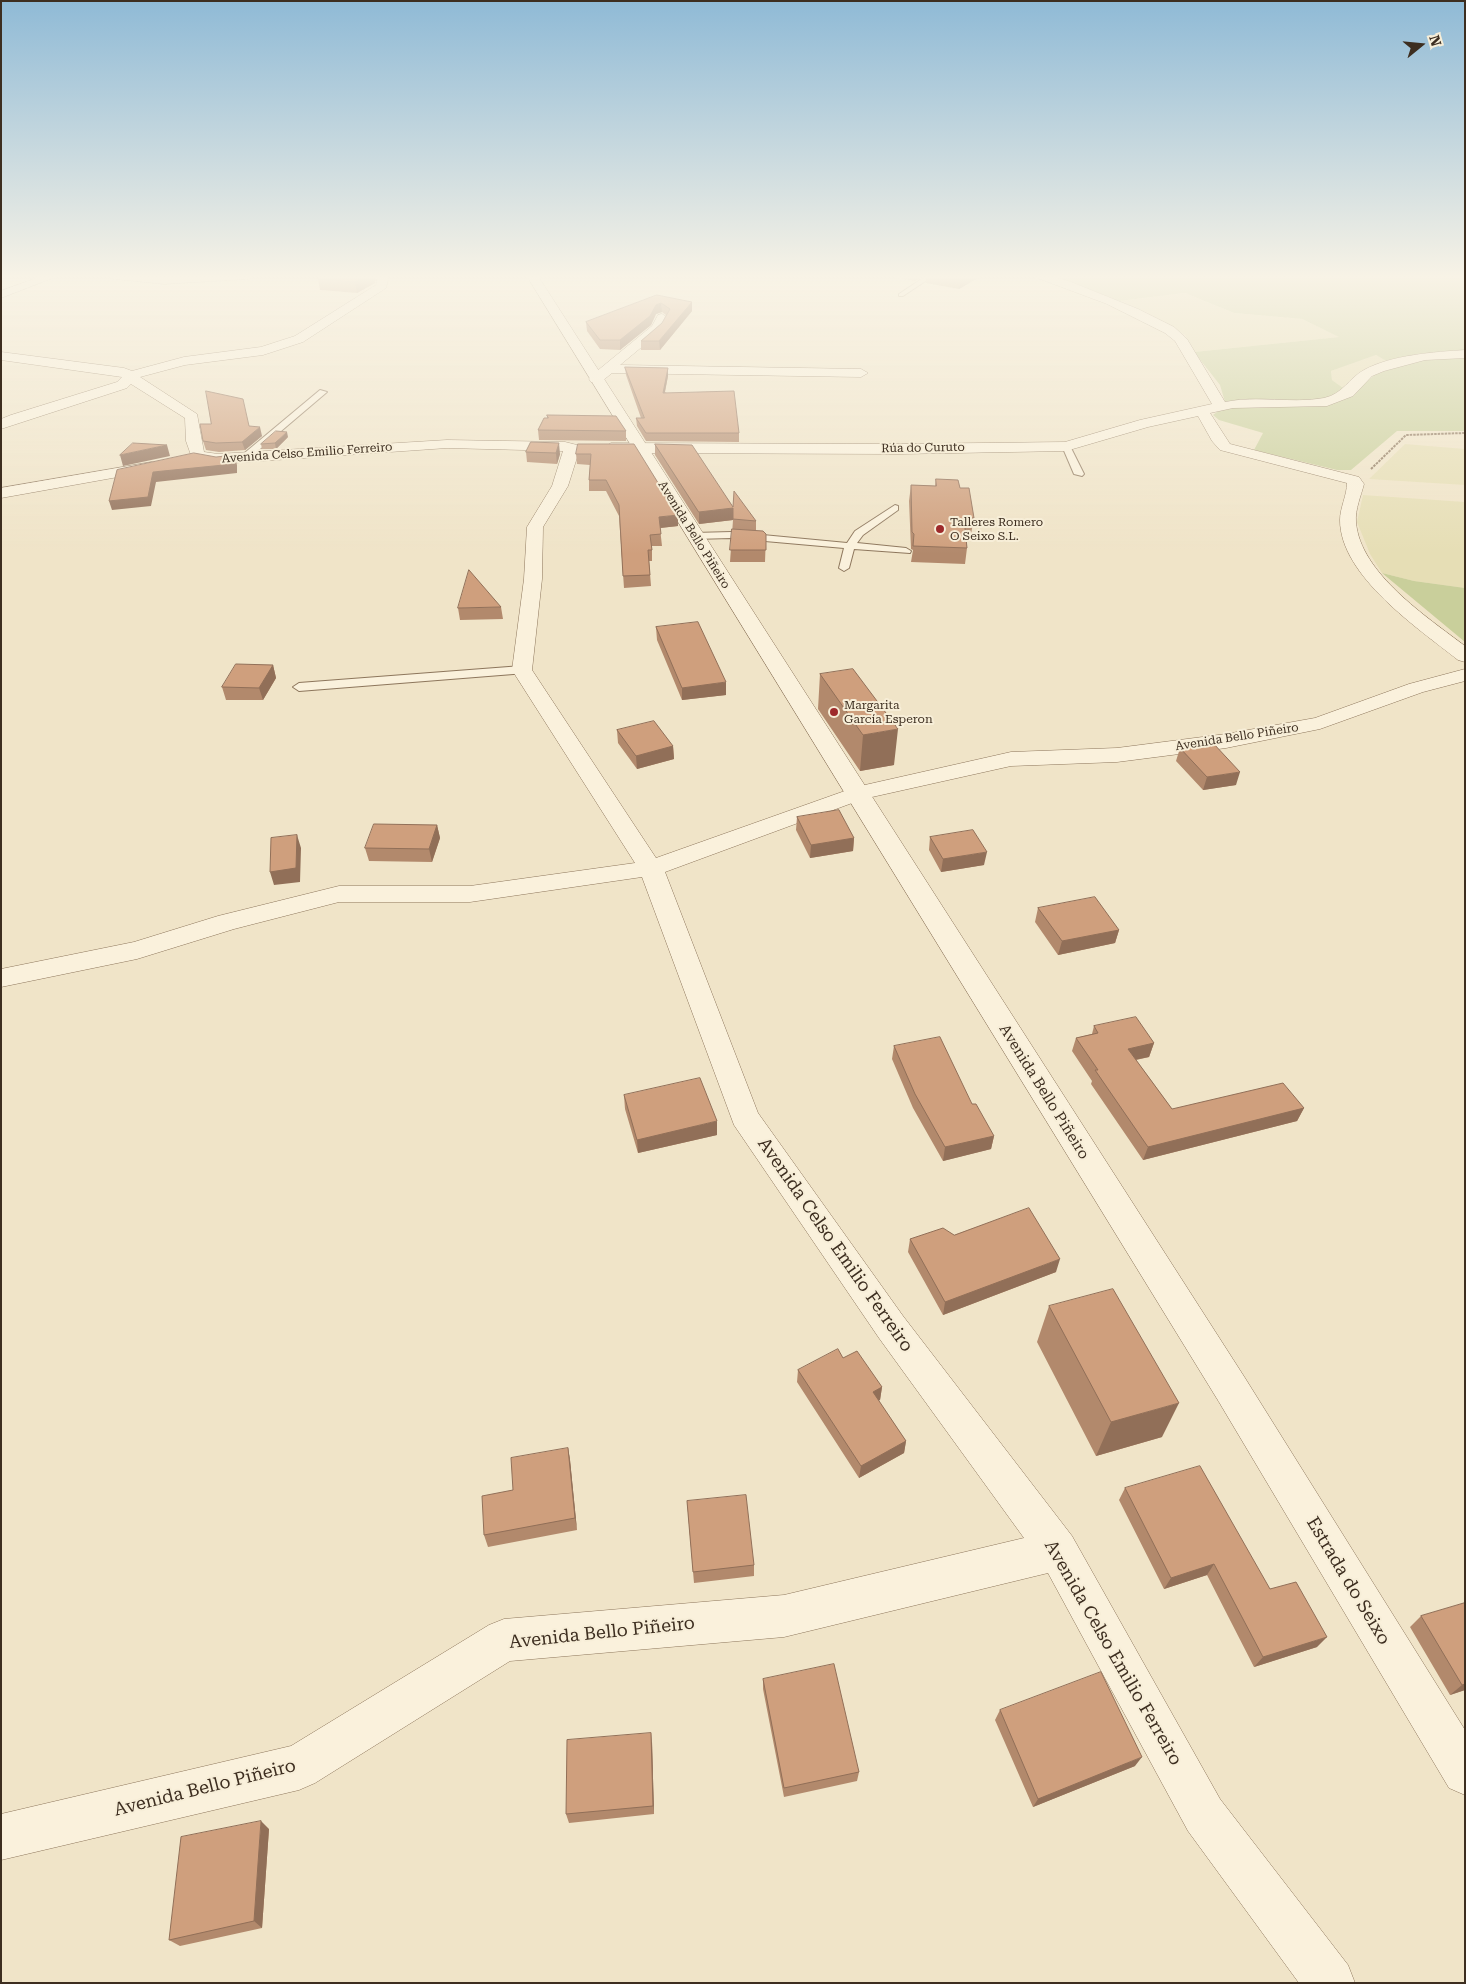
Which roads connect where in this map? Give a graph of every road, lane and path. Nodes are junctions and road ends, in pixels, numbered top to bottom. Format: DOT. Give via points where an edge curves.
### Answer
graph roads {
  1 [pos="98,369"];
  2 [pos="157,369"];
  3 [pos="590,369"];
  4 [pos="609,369"];
  5 [pos="1199,369"];
  6 [pos="1377,369"];
  7 [pos="861,373"];
  8 [pos="130,376"];
  9 [pos="596,379"];
  10 [pos="323,392"];
  11 [pos="1220,406"];
  12 [pos="1202,411"];
  13 [pos="1,425"];
  14 [pos="1465,434"];
  15 [pos="1066,446"];
  16 [pos="588,448"];
  17 [pos="638,448"];
  18 [pos="197,455"];
  19 [pos="244,458"];
  20 [pos="1079,474"];
  21 [pos="1353,480"];
  22 [pos="1,493"];
  23 [pos="895,508"];
  24 [pos="694,536"];
  25 [pos="848,546"];
  26 [pos="906,551"];
  27 [pos="844,568"];
  28 [pos="1465,656"];
  29 [pos="522,670"];
  30 [pos="1465,675"];
  31 [pos="299,687"];
  32 [pos="856,794"];
  33 [pos="651,868"];
  34 [pos="1,978"];
  35 [pos="1232,1390"];
  36 [pos="1058,1550"];
  37 [pos="1465,1772"];
  38 [pos="1,1838"];
  39 [pos="1330,1983"];
  1 -- 8 [label="street" via="124,372"];
  2 -- 8 [label="street"];
  3 -- 9 [label="street, Avenida Bello Piñeiro"];
  4 -- 7 [label="street"];
  4 -- 9 [label="street"];
  5 -- 11 [label="street"];
  6 -- 11 [label="street, Rúa do Curuto" via="1367,372 1345,395 1327,402"];
  8 -- 13 [label="street" via="122,385"];
  8 -- 18 [label="street" via="192,417"];
  9 -- 17 [label="street, Avenida Bello Piñeiro"];
  10 -- 19 [label="lane"];
  11 -- 12 [label="street, Rúa do Curuto"];
  12 -- 15 [label="street, Rúa do Curuto" via="1145,423"];
  12 -- 21 [label="street" via="1225,447"];
  14 -- 21 [label="path" via="1406,435 1368,472"];
  15 -- 17 [label="street, Rúa do Curuto"];
  15 -- 20 [label="lane"];
  16 -- 17 [label="street, Avenida Celso Emilio Ferreiro"];
  16 -- 19 [label="street, Avenida Celso Emilio Ferreiro" via="447,444"];
  16 -- 29 [label="street" via="535,527 533,579"];
  17 -- 24 [label="street, Avenida Bello Piñeiro"];
  18 -- 19 [label="street, Avenida Celso Emilio Ferreiro" via="218,459"];
  18 -- 22 [label="street"];
  21 -- 28 [label="street" via="1356,484 1348,520 1356,553 1376,579"];
  23 -- 25 [label="lane"];
  24 -- 25 [label="lane" via="731,534"];
  24 -- 32 [label="street, Avenida Bello Piñeiro"];
  25 -- 26 [label="lane"];
  25 -- 27 [label="lane"];
  29 -- 31 [label="lane"];
  29 -- 33 [label="street, Avenida Celso Emilio Ferreiro"];
  30 -- 32 [label="street, Avenida Bello Piñeiro" via="1416,688 1320,723 1226,741 1117,755 1011,759"];
  32 -- 33 [label="street"];
  32 -- 35 [label="street, Avenida Bello Piñeiro"];
  33 -- 34 [label="street" via="470,894 339,894 227,922 137,950"];
  33 -- 36 [label="street, Avenida Celso Emilio Ferreiro" via="745,1117 891,1327"];
  35 -- 37 [label="street, Estrada do Seixo"];
  36 -- 38 [label="street, Avenida Bello Piñeiro" via="784,1616 504,1640 299,1767"];
  36 -- 39 [label="street, Avenida Celso Emilio Ferreiro" via="1204,1815"];
}
